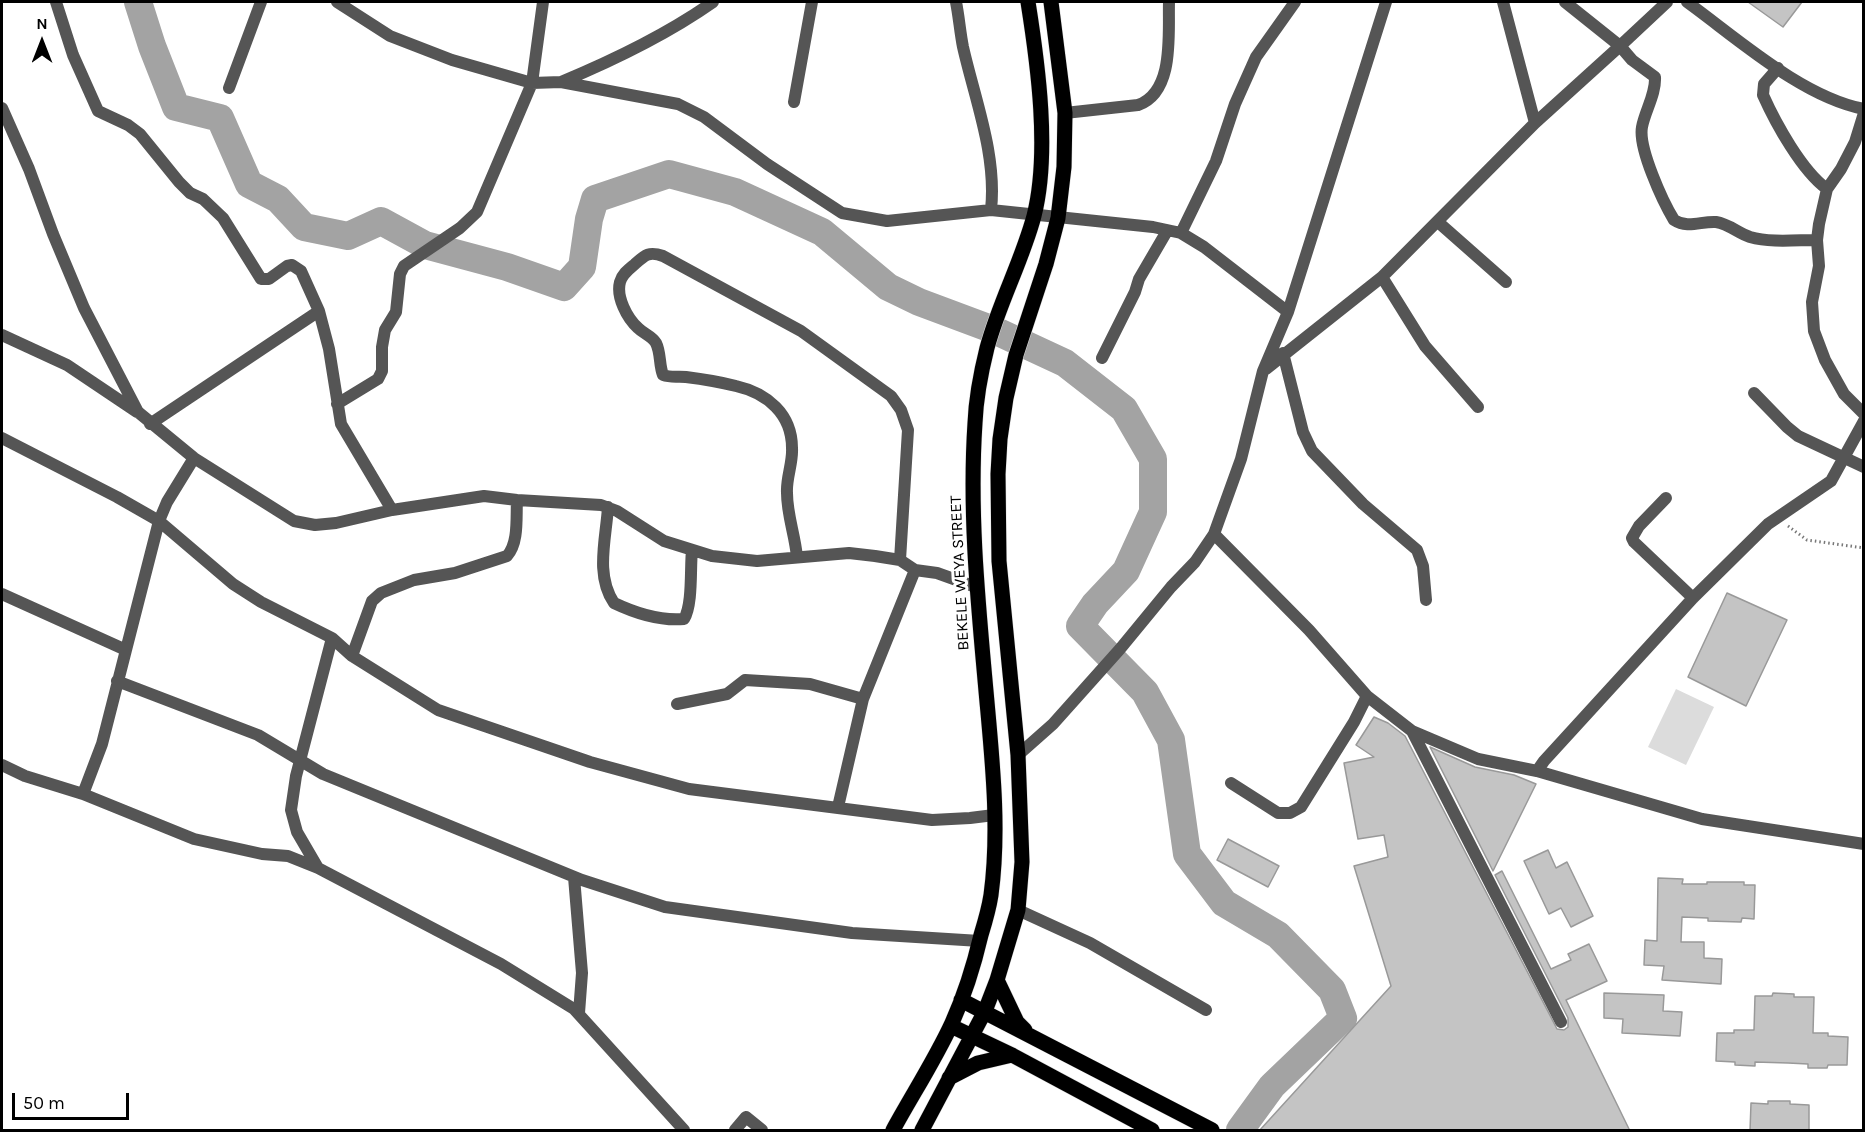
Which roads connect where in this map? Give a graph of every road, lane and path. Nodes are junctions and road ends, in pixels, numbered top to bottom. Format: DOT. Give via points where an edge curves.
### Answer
graph roads {
  1 [pos="56,2"];
  2 [pos="261,2"];
  3 [pos="337,2"];
  4 [pos="543,2"];
  5 [pos="713,2"];
  6 [pos="812,2"];
  7 [pos="957,2"];
  8 [pos="1028,2"];
  9 [pos="1051,2"];
  10 [pos="1169,2"];
  11 [pos="1295,2"];
  12 [pos="1386,2"];
  13 [pos="1503,2"];
  14 [pos="1565,2"];
  15 [pos="1667,2"];
  16 [pos="1688,2"];
  17 [pos="1620,46"];
  18 [pos="1778,68"];
  19 [pos="561,81"];
  20 [pos="532,82"];
  21 [pos="229,88"];
  22 [pos="794,102"];
  23 [pos="2,108"];
  24 [pos="1863,111"];
  25 [pos="1065,113"];
  26 [pos="1535,123"];
  27 [pos="1827,189"];
  28 [pos="992,210"];
  29 [pos="1035,214"];
  30 [pos="1059,218"];
  31 [pos="1438,222"];
  32 [pos="1167,231"];
  33 [pos="1181,233"];
  34 [pos="1817,240"];
  35 [pos="1382,277"];
  36 [pos="1506,282"];
  37 [pos="319,311"];
  38 [pos="1288,312"];
  39 [pos="2,335"];
  40 [pos="1283,353"];
  41 [pos="1102,358"];
  42 [pos="1263,371"];
  43 [pos="1754,393"];
  44 [pos="337,404"];
  45 [pos="1478,407"];
  46 [pos="138,412"];
  47 [pos="1863,414"];
  48 [pos="1863,421"];
  49 [pos="150,423"];
  50 [pos="2,438"];
  51 [pos="194,458"];
  52 [pos="1844,459"];
  53 [pos="1863,467"];
  54 [pos="1666,498"];
  55 [pos="517,501"];
  56 [pos="608,507"];
  57 [pos="392,510"];
  58 [pos="1777,518"];
  59 [pos="159,521"];
  60 [pos="1214,534"];
  61 [pos="1863,548"];
  62 [pos="692,550"];
  63 [pos="796,556"];
  64 [pos="900,560"];
  65 [pos="915,570"];
  66 [pos="976,587"];
  67 [pos="2,594"];
  68 [pos="1693,598"];
  69 [pos="1426,600"];
  70 [pos="332,638"];
  71 [pos="126,650"];
  72 [pos="352,656"];
  73 [pos="117,681"];
  74 [pos="1367,696"];
  75 [pos="863,699"];
  76 [pos="677,704"];
  77 [pos="1412,731"];
  78 [pos="1018,755"];
  79 [pos="301,761"];
  80 [pos="2,765"];
  81 [pos="1537,771"];
  82 [pos="1231,783"];
  83 [pos="83,794"];
  84 [pos="838,807"];
  85 [pos="994,815"];
  86 [pos="1863,844"];
  87 [pos="318,868"];
  88 [pos="574,877"];
  89 [pos="1018,910"];
  90 [pos="980,941"];
  91 [pos="997,980"];
  92 [pos="961,1000"];
  93 [pos="1206,1010"];
  94 [pos="985,1011"];
  95 [pos="579,1013"];
  96 [pos="1561,1022"];
  97 [pos="951,1026"];
  98 [pos="1029,1034"];
  99 [pos="973,1036"];
  100 [pos="1012,1055"];
  101 [pos="949,1078"];
  102 [pos="928,1128"];
  103 [pos="684,1131"];
  104 [pos="735,1131"];
  105 [pos="762,1131"];
  106 [pos="893,1131"];
  107 [pos="1152,1131"];
  108 [pos="1212,1131"];
  1 -- 37 [label="street" via="73,55 98,111 140,134 179,182 223,218 261,279 269,279 286,266 302,271"];
  2 -- 21 [label="street"];
  3 -- 20 [label="street" via="390,36 452,60"];
  4 -- 20 [label="street"];
  5 -- 19 [label="street" via="630,51"];
  6 -- 22 [label="street"];
  7 -- 28 [label="street" via="994,185"];
  8 -- 29 [label="main road, BEKELE WEYA STREET" via="1041,113"];
  9 -- 25 [label="main road"];
  10 -- 25 [label="street" via="1167,63 1158,91 1138,105"];
  11 -- 33 [label="street" via="1256,57 1216,160"];
  12 -- 38 [label="street"];
  13 -- 26 [label="street"];
  14 -- 17 [label="street"];
  15 -- 17 [label="street"];
  16 -- 18 [label="street"];
  17 -- 26 [label="street"];
  17 -- 34 [label="street" via="1654,77 1641,139 1674,220 1680,224 1728,225 1754,238"];
  18 -- 24 [label="street" via="1809,89"];
  18 -- 27 [label="street" via="1764,84 1763,95 1803,166"];
  19 -- 20 [label="street"];
  19 -- 28 [label="street" via="678,104 704,117 842,213 887,221"];
  20 -- 44 [label="street" via="477,212 404,266 396,312 385,330 378,379"];
  23 -- 46 [label="street" via="84,308"];
  24 -- 27 [label="street" via="1855,142"];
  25 -- 30 [label="main road"];
  26 -- 31 [label="street"];
  27 -- 34 [label="street"];
  28 -- 29 [label="street"];
  29 -- 30 [label="street"];
  29 -- 66 [label="main road, BEKELE WEYA STREET" via="987,348 975,423 972,507"];
  30 -- 32 [label="street"];
  30 -- 78 [label="main road" via="1016,355 1000,439 997,514"];
  31 -- 35 [label="street"];
  31 -- 36 [label="street"];
  32 -- 33 [label="street"];
  32 -- 41 [label="street" via="1139,279"];
  33 -- 38 [label="street"];
  34 -- 47 [label="street" via="1814,331 1844,394"];
  35 -- 40 [label="street"];
  35 -- 45 [label="street" via="1425,346"];
  37 -- 44 [label="street"];
  37 -- 49 [label="street"];
  38 -- 42 [label="street"];
  39 -- 46 [label="street" via="67,365"];
  40 -- 42 [label="street"];
  40 -- 69 [label="street" via="1303,432 1312,451 1363,504 1417,550 1423,566"];
  42 -- 60 [label="street" via="1241,459"];
  43 -- 52 [label="street" via="1798,436"];
  44 -- 57 [label="street" via="349,438"];
  46 -- 49 [label="street"];
  48 -- 52 [label="street"];
  49 -- 51 [label="street"];
  50 -- 59 [label="street"];
  51 -- 57 [label="street" via="294,521 336,523"];
  51 -- 59 [label="street"];
  52 -- 53 [label="street"];
  52 -- 58 [label="street" via="1832,481"];
  54 -- 68 [label="street" via="1632,538"];
  55 -- 56 [label="street"];
  55 -- 57 [label="street" via="484,496"];
  55 -- 72 [label="street" via="514,539 507,556 455,573 414,580 381,594 372,601"];
  56 -- 62 [label="street" via="664,541"];
  56 -- 62 [label="street" via="604,578 614,603 647,615 684,619"];
  58 -- 61 [label="path" via="1807,540"];
  58 -- 68 [label="street"];
  59 -- 70 [label="street" via="233,584"];
  59 -- 71 [label="street"];
  60 -- 74 [label="street" via="1309,630"];
  60 -- 78 [label="street" via="1195,562 1053,724"];
  62 -- 63 [label="street" via="757,561"];
  63 -- 64 [label="street" via="849,553"];
  63 -- 64 [label="street" via="787,489 791,434 784,417 775,403 756,392 663,375 657,345 627,315 621,298 619,284 623,275 645,254 663,256 801,331 891,396 908,430"];
  64 -- 65 [label="street"];
  65 -- 66 [label="street" via="937,573"];
  65 -- 75 [label="street"];
  66 -- 85 [label="main road, BEKELE WEYA STREET"];
  67 -- 71 [label="street"];
  68 -- 81 [label="street"];
  70 -- 72 [label="street"];
  70 -- 79 [label="street"];
  71 -- 73 [label="street"];
  72 -- 84 [label="street" via="438,710 590,762 689,789"];
  73 -- 79 [label="street" via="258,735"];
  73 -- 83 [label="street" via="102,744"];
  74 -- 77 [label="street"];
  74 -- 82 [label="street" via="1301,807 1290,813 1278,813"];
  75 -- 76 [label="street" via="810,684 745,680 727,694"];
  75 -- 84 [label="street"];
  77 -- 81 [label="street" via="1478,759"];
  77 -- 96 [label="street"];
  78 -- 89 [label="main road" via="1022,862"];
  79 -- 87 [label="street" via="291,810 297,832"];
  79 -- 88 [label="street" via="323,774"];
  80 -- 83 [label="street"];
  81 -- 86 [label="street" via="1702,819"];
  83 -- 87 [label="street" via="194,839 288,856"];
  84 -- 85 [label="street" via="932,819"];
  85 -- 90 [label="main road, BEKELE WEYA STREET" via="991,897"];
  87 -- 95 [label="street" via="501,964"];
  88 -- 90 [label="street" via="664,907 852,933"];
  88 -- 95 [label="street" via="582,974"];
  89 -- 91 [label="main road"];
  89 -- 93 [label="street" via="1090,943"];
  90 -- 92 [label="main road, BEKELE WEYA STREET"];
  91 -- 94 [label="main road"];
  91 -- 98 [label="main road" via="1017,1022"];
  92 -- 94 [label="main road"];
  92 -- 97 [label="main road, BEKELE WEYA STREET"];
  94 -- 98 [label="main road"];
  94 -- 99 [label="main road"];
  95 -- 103 [label="street"];
  97 -- 99 [label="main road"];
  97 -- 106 [label="main road, BEKELE WEYA STREET"];
  98 -- 108 [label="main road"];
  99 -- 100 [label="main road"];
  99 -- 101 [label="main road"];
  100 -- 101 [label="main road" via="978,1063"];
  100 -- 107 [label="main road"];
  101 -- 102 [label="main road"];
  104 -- 105 [label="street" via="746,1117"];
}
